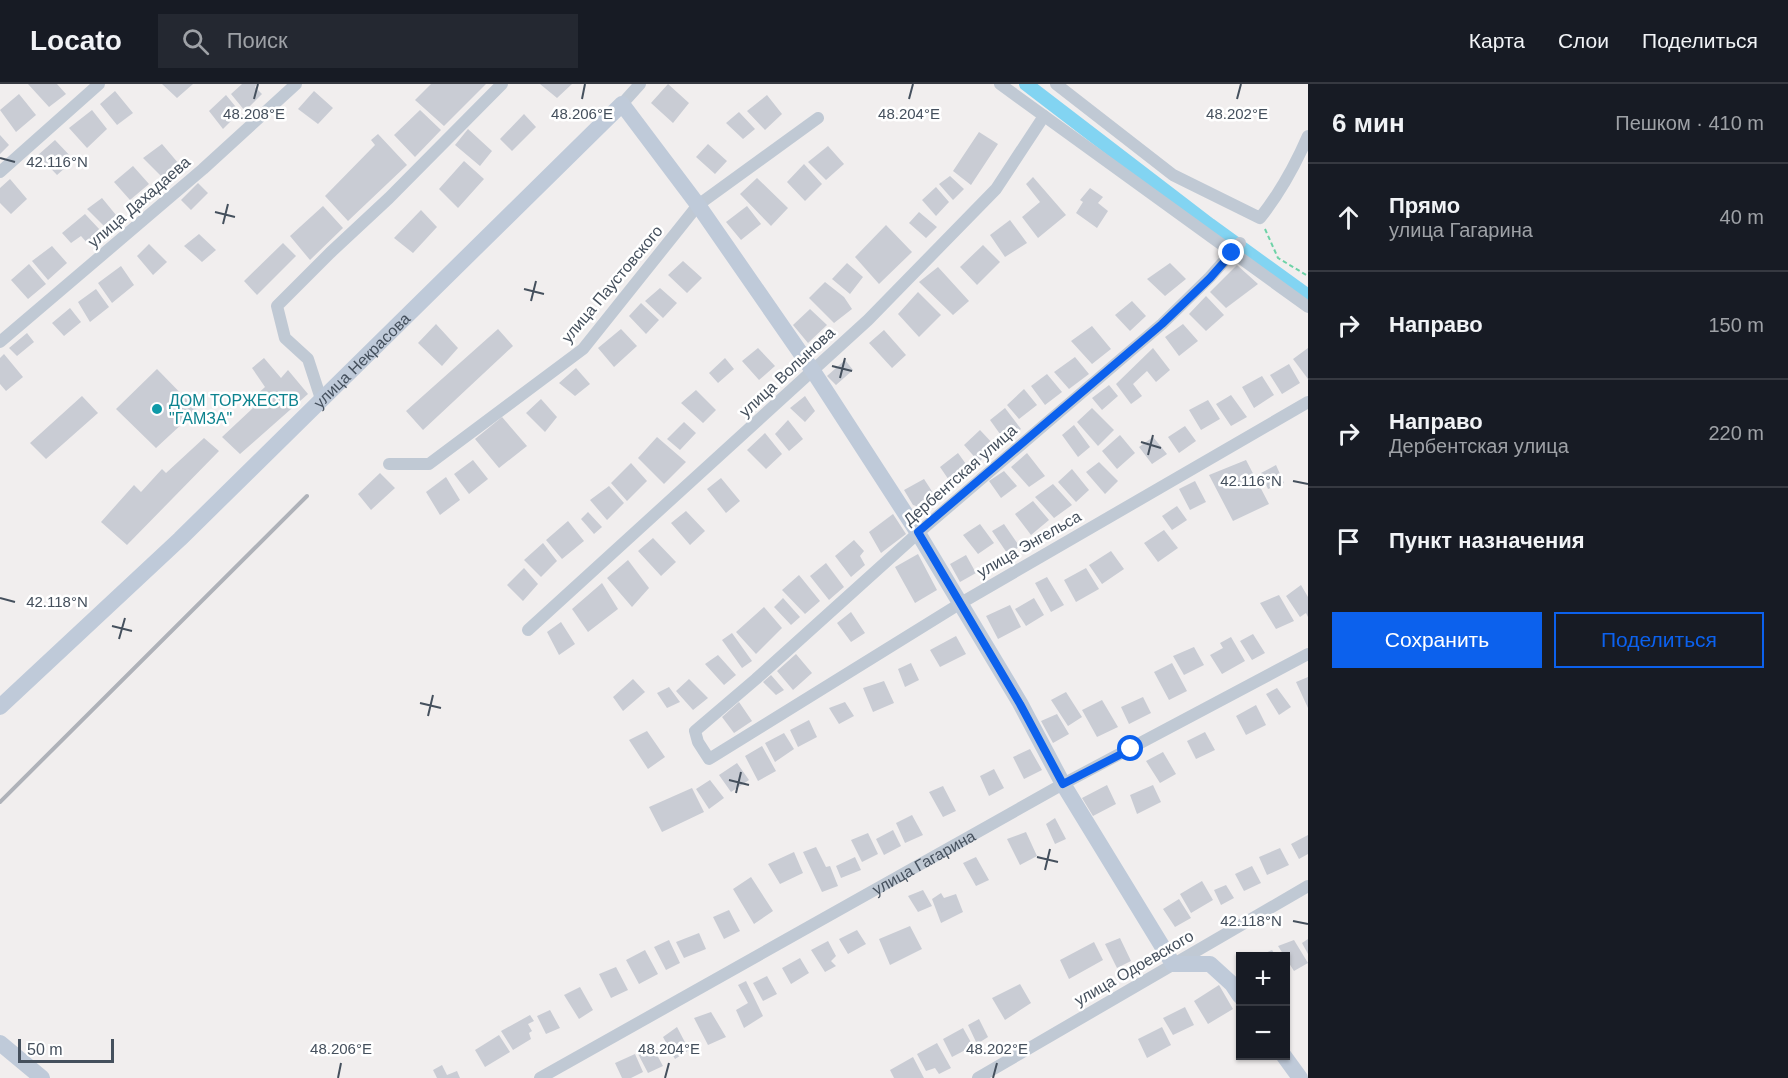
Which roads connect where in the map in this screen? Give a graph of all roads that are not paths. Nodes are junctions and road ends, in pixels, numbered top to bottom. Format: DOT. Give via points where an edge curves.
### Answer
graph roads {
  1 [pos="99,84"];
  2 [pos="296,84"];
  3 [pos="502,84"];
  4 [pos="640,84"];
  5 [pos="1000,84"];
  6 [pos="1056,84"];
  7 [pos="622,104"];
  8 [pos="1044,116"];
  9 [pos="818,118"];
  10 [pos="1308,136"];
  11 [pos="0,172"];
  12 [pos="698,205"];
  13 [pos="1236,248"];
  14 [pos="1308,307"];
  15 [pos="0,342"];
  16 [pos="813,371"];
  17 [pos="321,399"];
  18 [pos="1308,402"];
  19 [pos="389,464"];
  20 [pos="918,532"];
  21 [pos="961,603"];
  22 [pos="528,630"];
  23 [pos="1308,654"];
  24 [pos="0,707"];
  25 [pos="709,759"];
  26 [pos="1063,784"];
  27 [pos="1308,886"];
  28 [pos="1173,964"];
  29 [pos="1236,990"];
  30 [pos="0,1043"];
  31 [pos="1287,1060"];
  32 [pos="42,1078"];
  33 [pos="540,1078"];
  34 [pos="978,1078"];
  35 [pos="1300,1078"];
  1 -- 11 [label="street"];
  2 -- 15 [label="street, улица Дахадаева"];
  3 -- 17 [label="street" via="277,306 285,338 308,359"];
  4 -- 7 [label="street, улица Некрасова"];
  5 -- 8 [label="street"];
  6 -- 10 [label="street" via="1173,176 1260,218 1286,182"];
  7 -- 12 [label="street"];
  7 -- 17 [label="street, улица Некрасова"];
  8 -- 13 [label="street"];
  8 -- 16 [label="street, улица Волынова" via="996,189"];
  9 -- 12 [label="street, улица Паустовского"];
  12 -- 16 [label="street"];
  12 -- 19 [label="street, улица Паустовского" via="583,349 429,464"];
  13 -- 14 [label="street"];
  13 -- 20 [label="street, Дербентская улица" via="1162,324"];
  16 -- 20 [label="street"];
  16 -- 22 [label="street, улица Волынова"];
  17 -- 24 [label="street, улица Некрасова" via="180,539"];
  18 -- 21 [label="street, улица Энгельса"];
  20 -- 21 [label="street"];
  20 -- 25 [label="street, Дербентская улица" via="695,731"];
  21 -- 25 [label="street, улица Энгельса"];
  21 -- 26 [label="street"];
  23 -- 26 [label="street, улица Гагарина"];
  26 -- 28 [label="street"];
  26 -- 33 [label="street, улица Гагарина"];
  27 -- 28 [label="street, улица Одоевского"];
  28 -- 29 [label="street" via="1210,964"];
  28 -- 34 [label="street, улица Одоевского"];
  30 -- 32 [label="street"];
  31 -- 35 [label="street"];
}
